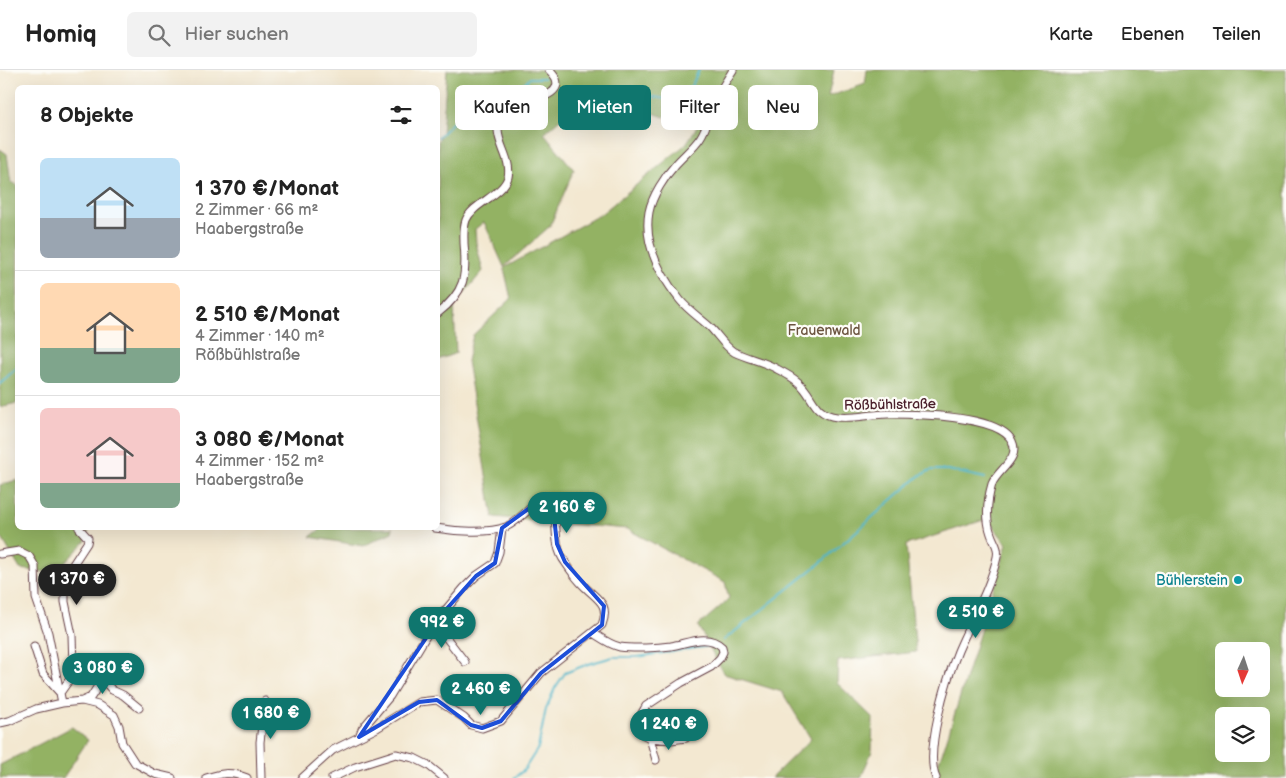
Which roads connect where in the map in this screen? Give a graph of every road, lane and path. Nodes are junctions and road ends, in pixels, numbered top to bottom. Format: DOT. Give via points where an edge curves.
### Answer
graph roads {
  1 [pos="549,70"];
  2 [pos="733,70"];
  3 [pos="440,311"];
  4 [pos="502,528"];
  5 [pos="440,529"];
  6 [pos="81,530"];
  7 [pos="0,554"];
  8 [pos="436,623"];
  9 [pos="593,633"];
  10 [pos="34,646"];
  11 [pos="465,662"];
  12 [pos="121,674"];
  13 [pos="106,683"];
  14 [pos="60,693"];
  15 [pos="82,701"];
  16 [pos="265,701"];
  17 [pos="62,703"];
  18 [pos="139,708"];
  19 [pos="0,723"];
  20 [pos="359,737"];
  21 [pos="650,738"];
  22 [pos="686,738"];
  23 [pos="656,760"];
  24 [pos="172,778"];
  25 [pos="206,778"];
  26 [pos="247,778"];
  27 [pos="261,778"];
  28 [pos="302,778"];
  29 [pos="332,778"];
  30 [pos="444,778"];
  31 [pos="936,778"];
  1 -- 3 [label="street" via="557,84 552,93 512,108 499,121 498,133 508,177 467,217 463,230 464,275 461,288"];
  2 -- 31 [label="street, Rößbühlstraße" via="705,129 673,167 649,211 649,243 662,276 680,300 733,351 775,367 799,383 818,410 827,415 860,418 890,414 977,420 1002,431 1014,444 1012,456 993,480 987,509 991,534 998,548 997,557 957,653 937,721 932,758"];
  4 -- 5 [label="street" via="468,532"];
  4 -- 8 [label="street" via="495,563 464,588"];
  4 -- 9 [label="street" via="537,502 548,499 553,507 560,553 573,574 604,606 602,625"];
  6 -- 14 [label="street" via="88,538 87,543 70,569 65,586 72,634 72,676"];
  7 -- 14 [label="street" via="19,551 29,556 35,566 36,598 48,633"];
  8 -- 11 [label="street"];
  8 -- 20 [label="street" via="403,678"];
  9 -- 20 [label="street" via="541,673 501,721 482,728 471,725 437,700 420,702"];
  9 -- 21 [label="street" via="620,647 670,646 710,640 722,647 720,658 710,667 646,706 641,730"];
  10 -- 14 [label="street" via="43,674"];
  12 -- 13 [label="street"];
  13 -- 15 [label="street"];
  13 -- 18 [label="street"];
  14 -- 17 [label="street"];
  15 -- 17 [label="street"];
  15 -- 24 [label="street" via="98,705 114,715 122,743 135,762 155,774"];
  16 -- 27 [label="street" via="260,742"];
  17 -- 19 [label="street"];
  20 -- 28 [label="street" via="333,750"];
  21 -- 22 [label="street"];
  21 -- 23 [label="street"];
  25 -- 26 [label="street" via="236,773"];
  29 -- 30 [label="street" via="396,754 421,762"];
}
